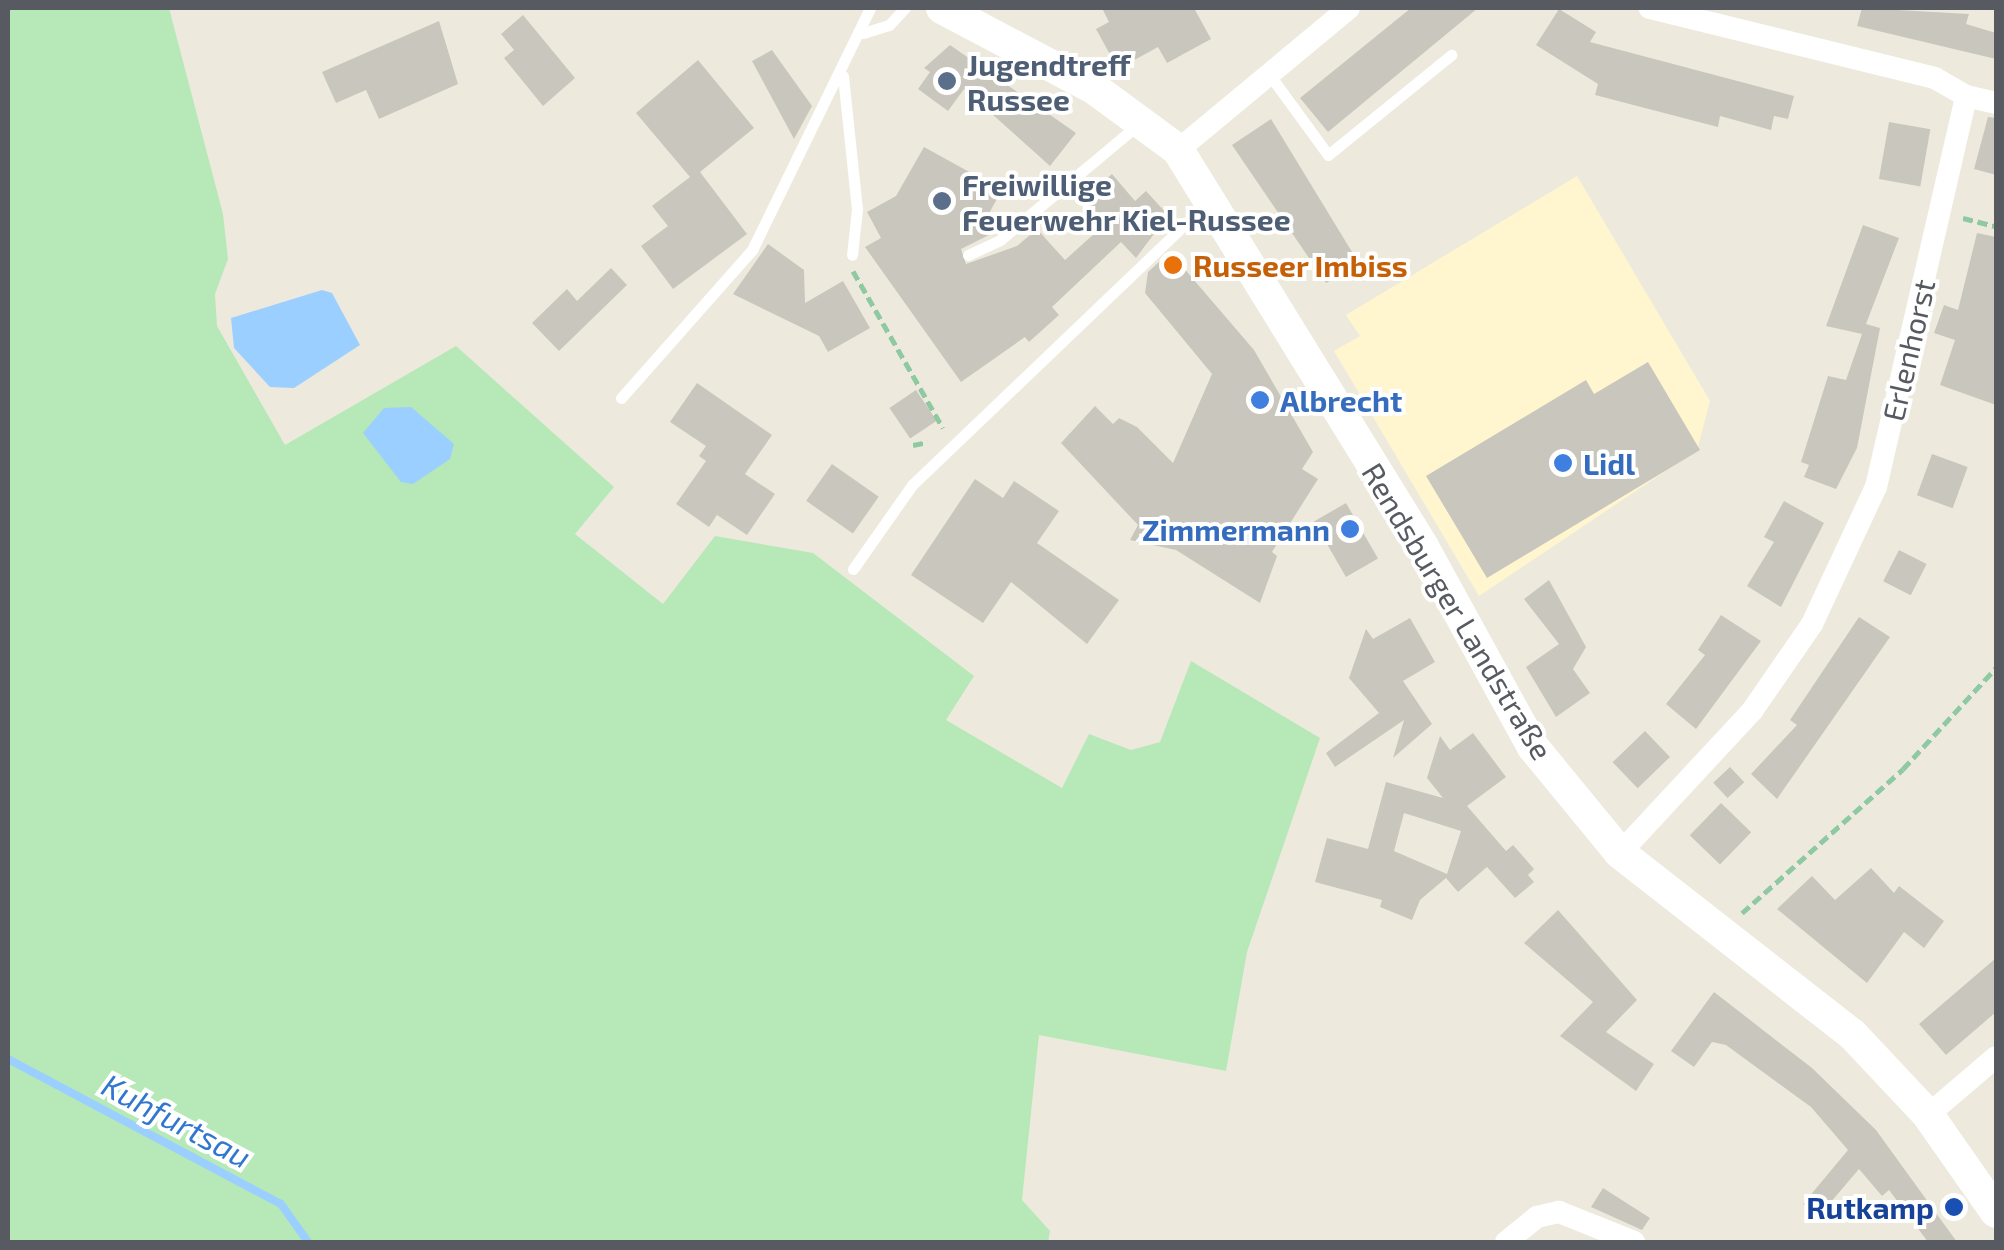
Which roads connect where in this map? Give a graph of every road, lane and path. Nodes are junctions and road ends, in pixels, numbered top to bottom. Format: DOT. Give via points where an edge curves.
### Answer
graph roads {
  1 [pos="870,8"];
  2 [pos="905,8"];
  3 [pos="942,8"];
  4 [pos="1349,8"];
  5 [pos="1649,8"];
  6 [pos="1763,8"];
  7 [pos="1756,31"];
  8 [pos="863,33"];
  9 [pos="1451,55"];
  10 [pos="843,72"];
  11 [pos="1270,74"];
  12 [pos="1966,96"];
  13 [pos="1996,103"];
  14 [pos="1143,120"];
  15 [pos="1178,150"];
  16 [pos="1213,197"];
  17 [pos="1940,212"];
  18 [pos="1996,226"];
  19 [pos="852,254"];
  20 [pos="968,255"];
  21 [pos="620,398"];
  22 [pos="914,445"];
  23 [pos="853,569"];
  24 [pos="1996,668"];
  25 [pos="1620,853"];
  26 [pos="1762,896"];
  27 [pos="1996,1057"];
  28 [pos="1928,1115"];
  29 [pos="1996,1212"];
  30 [pos="1506,1242"];
  31 [pos="1634,1242"];
  1 -- 8 [label="lane"];
  2 -- 8 [label="lane" via="889,25"];
  3 -- 14 [label="street, Rendsburger Landstraße"];
  4 -- 11 [label="street"];
  5 -- 7 [label="street"];
  6 -- 7 [label="street"];
  7 -- 12 [label="street" via="1936,78"];
  8 -- 10 [label="lane"];
  9 -- 11 [label="lane" via="1328,155"];
  10 -- 19 [label="lane" via="857,209"];
  10 -- 21 [label="lane" via="752,250"];
  11 -- 15 [label="street"];
  12 -- 13 [label="street"];
  12 -- 17 [label="street, Erlenhorst"];
  14 -- 15 [label="street, Rendsburger Landstraße"];
  14 -- 20 [label="lane" via="1000,240"];
  15 -- 16 [label="street, Rendsburger Landstraße"];
  16 -- 23 [label="lane" via="912,485"];
  16 -- 25 [label="street, Rendsburger Landstraße" via="1424,547 1532,747"];
  17 -- 18 [label="path"];
  17 -- 25 [label="street, Erlenhorst" via="1876,487 1812,624 1752,711"];
  19 -- 22 [label="path" via="853,278 944,421 941,432"];
  24 -- 26 [label="path" via="1903,769"];
  25 -- 28 [label="street, Rendsburger Landstraße" via="1852,1034"];
  27 -- 28 [label="street"];
  28 -- 29 [label="street, Rendsburger Landstraße"];
  30 -- 31 [label="street" via="1536,1217 1559,1212"];
}
